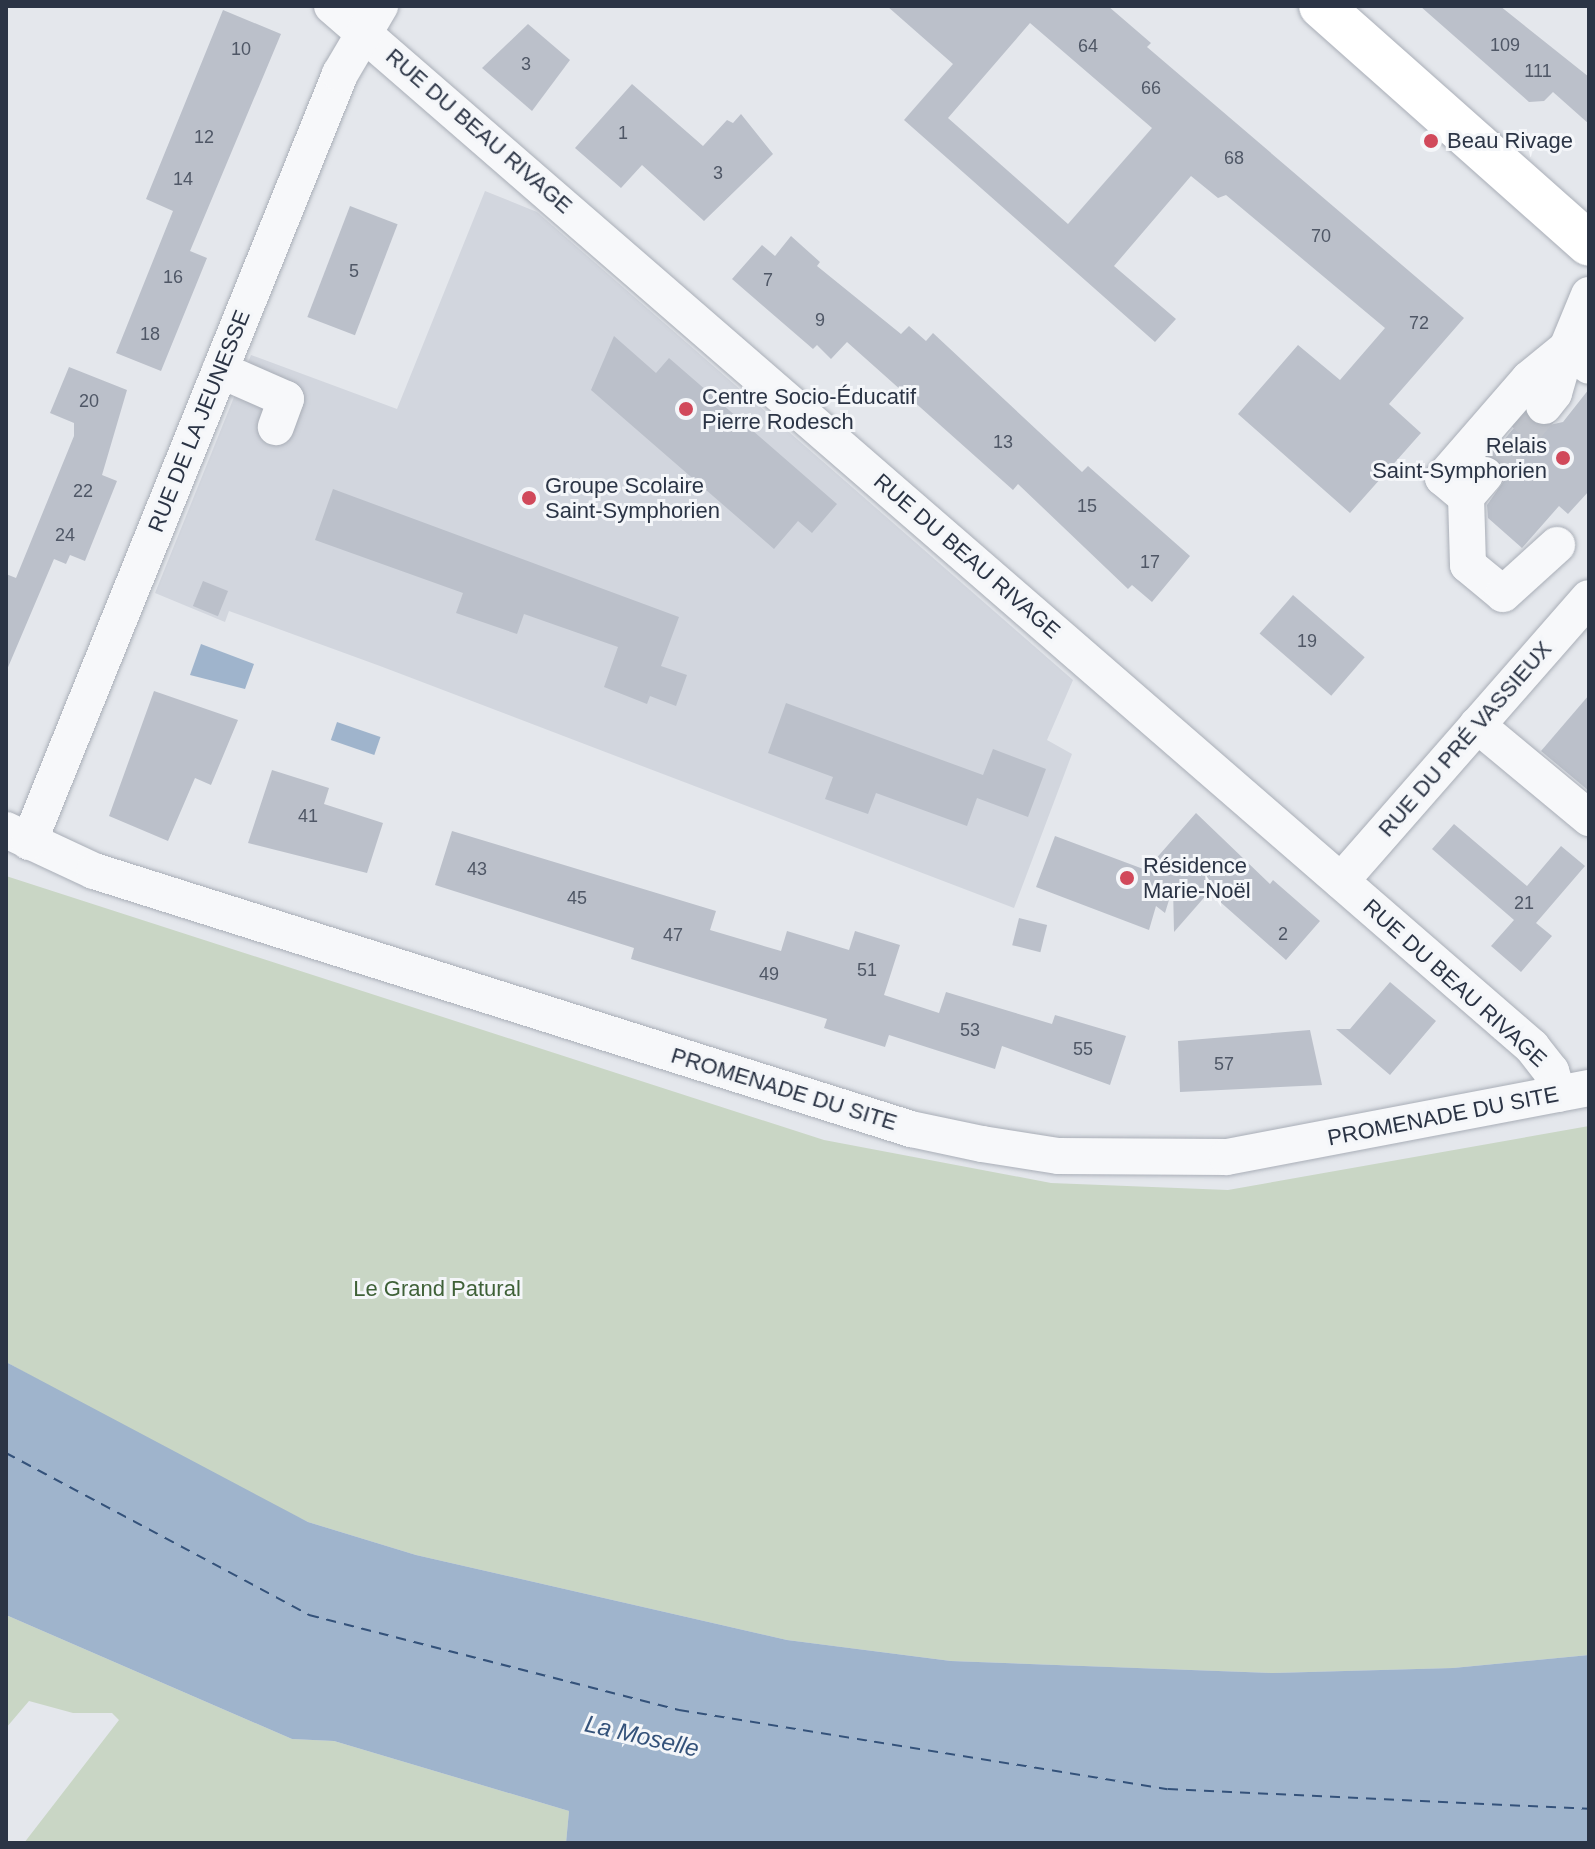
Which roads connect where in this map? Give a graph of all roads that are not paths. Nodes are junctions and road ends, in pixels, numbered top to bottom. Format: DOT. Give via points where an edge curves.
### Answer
graph roads {
  1 [pos="332,6"];
  2 [pos="1321,6"];
  3 [pos="371,18"];
  4 [pos="1589,244"];
  5 [pos="1589,295"];
  6 [pos="1578,357"];
  7 [pos="220,370"];
  8 [pos="1544,406"];
  9 [pos="276,427"];
  10 [pos="1557,545"];
  11 [pos="1589,598"];
  12 [pos="1477,725"];
  13 [pos="1589,818"];
  14 [pos="18,836"];
  15 [pos="1341,881"];
  16 [pos="1574,1091"];
  1 -- 3 [label="street, RUE DU BEAU RIVAGE"];
  2 -- 4 [label="main road"];
  3 -- 7 [label="street, RUE DE LA JEUNESSE"];
  3 -- 15 [label="street, RUE DU BEAU RIVAGE"];
  5 -- 6 [label="street"];
  6 -- 8 [label="street"];
  6 -- 10 [label="street" via="1529,379 1443,478 1476,486 1468,565 1503,594"];
  7 -- 9 [label="street" via="286,399"];
  7 -- 14 [label="street, RUE DE LA JEUNESSE"];
  11 -- 12 [label="street, RUE DU PRÉ VASSIEUX"];
  12 -- 13 [label="street"];
  12 -- 15 [label="street, RUE DU PRÉ VASSIEUX"];
  14 -- 16 [label="street, PROMENADE DU SITE" via="94,871 911,1129 982,1144 1058,1156 1227,1157"];
  15 -- 16 [label="street, RUE DU BEAU RIVAGE" via="1532,1047"];
}
